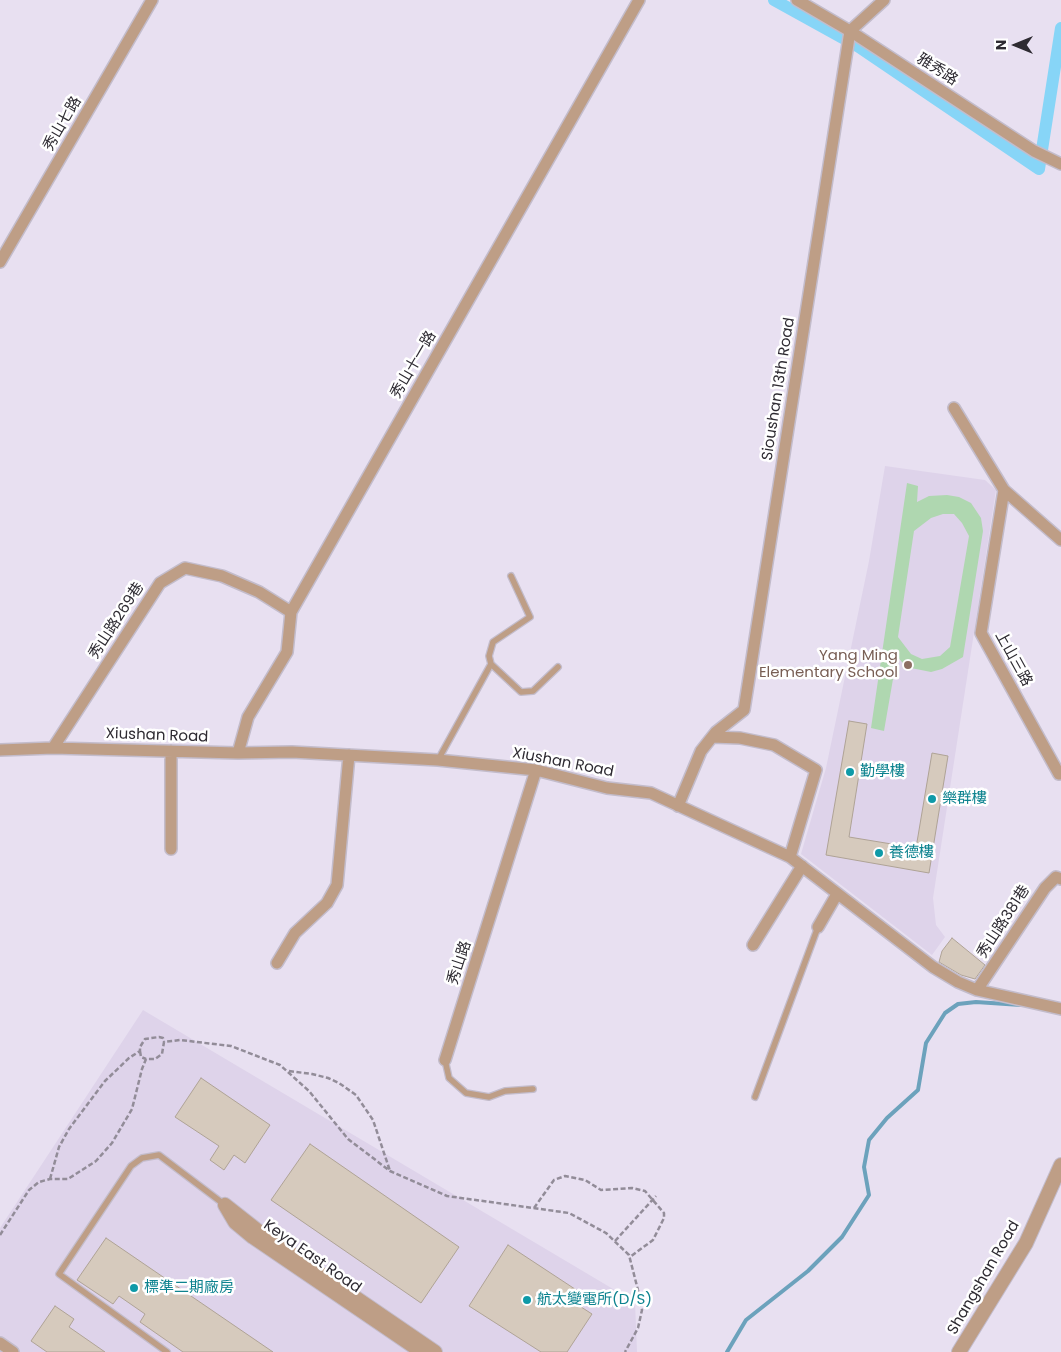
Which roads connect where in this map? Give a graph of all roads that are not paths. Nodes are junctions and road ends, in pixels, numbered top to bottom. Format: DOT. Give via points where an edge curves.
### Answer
graph roads {
  1 [pos="152,0"];
  2 [pos="639,0"];
  3 [pos="797,0"];
  4 [pos="884,0"];
  5 [pos="850,30"];
  6 [pos="1061,164"];
  7 [pos="0,262"];
  8 [pos="954,408"];
  9 [pos="1004,490"];
  10 [pos="1061,540"];
  11 [pos="511,576"];
  12 [pos="291,612"];
  13 [pos="491,664"];
  14 [pos="558,667"];
  15 [pos="712,737"];
  16 [pos="53,748"];
  17 [pos="0,750"];
  18 [pos="171,752"];
  19 [pos="238,753"];
  20 [pos="349,755"];
  21 [pos="438,760"];
  22 [pos="536,770"];
  23 [pos="1059,774"];
  24 [pos="678,806"];
  25 [pos="171,849"];
  26 [pos="790,857"];
  27 [pos="802,866"];
  28 [pos="1061,879"];
  29 [pos="837,894"];
  30 [pos="818,927"];
  31 [pos="753,945"];
  32 [pos="277,963"];
  33 [pos="977,990"];
  34 [pos="1061,1009"];
  35 [pos="445,1060"];
  36 [pos="533,1089"];
  37 [pos="755,1097"];
  38 [pos="1061,1165"];
  39 [pos="225,1205"];
  40 [pos="0,1343"];
  41 [pos="418,1349"];
  42 [pos="13,1352"];
  43 [pos="167,1352"];
  44 [pos="435,1352"];
  45 [pos="959,1352"];
  1 -- 7 [label="street, 秀山七路"];
  2 -- 12 [label="street, 秀山十一路"];
  3 -- 5 [label="street, 雅秀路"];
  4 -- 5 [label="street"];
  5 -- 6 [label="street, 雅秀路" via="1034,152"];
  5 -- 15 [label="street, Sioushan 13th Road" via="744,710"];
  8 -- 9 [label="street"];
  9 -- 10 [label="street"];
  9 -- 23 [label="street, 上山三路" via="981,633"];
  11 -- 13 [label="lane" via="530,617 493,642 489,656"];
  12 -- 16 [label="street, 秀山路269巷" via="259,592 222,576 185,568 160,583"];
  12 -- 19 [label="street, 秀山十一路" via="287,652 248,717"];
  13 -- 14 [label="lane" via="521,692 533,691"];
  13 -- 21 [label="lane"];
  15 -- 24 [label="street, Sioushan 13th Road" via="701,752"];
  15 -- 26 [label="street" via="740,738 774,745 816,770"];
  16 -- 17 [label="street, Xiushan Road"];
  16 -- 18 [label="street, Xiushan Road"];
  18 -- 19 [label="street, Xiushan Road"];
  18 -- 25 [label="street"];
  19 -- 20 [label="street, Xiushan Road"];
  20 -- 21 [label="street, Xiushan Road"];
  20 -- 32 [label="street" via="337,885 327,903 295,933"];
  21 -- 22 [label="street, Xiushan Road"];
  22 -- 24 [label="street, Xiushan Road" via="607,788 650,793"];
  22 -- 35 [label="street, 秀山路"];
  24 -- 26 [label="street, Xiushan Road"];
  26 -- 27 [label="street, Xiushan Road"];
  27 -- 29 [label="street, Xiushan Road"];
  27 -- 31 [label="street"];
  28 -- 33 [label="street, 秀山路381巷" via="1056,877 1045,888"];
  29 -- 30 [label="street"];
  29 -- 33 [label="street, Xiushan Road" via="935,968"];
  30 -- 37 [label="lane"];
  33 -- 34 [label="street, Xiushan Road"];
  35 -- 36 [label="lane, 秀山路" via="449,1078 466,1093 489,1097 505,1091"];
  38 -- 45 [label="street, Shangshan Road" via="1026,1243"];
  39 -- 41 [label="street, Keya East Road"];
  39 -- 41 [label="street, Keya East Road" via="235,1222 253,1237"];
  39 -- 43 [label="lane" via="159,1155 142,1158 131,1166 59,1274"];
  40 -- 42 [label="street"];
  41 -- 44 [label="street"];
}
